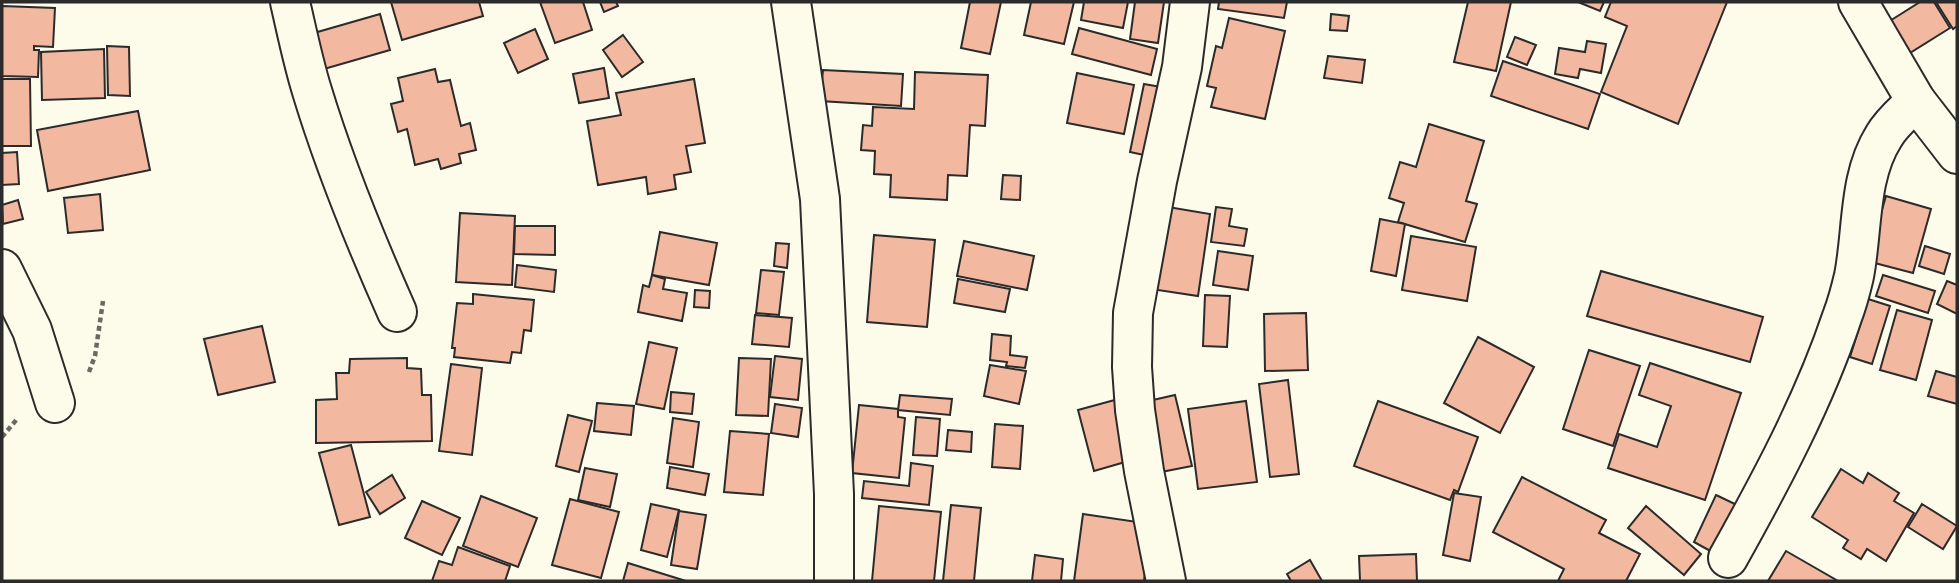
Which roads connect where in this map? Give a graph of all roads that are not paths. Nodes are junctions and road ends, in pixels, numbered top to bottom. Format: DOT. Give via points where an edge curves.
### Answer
graph roads {
  1 [pos="290,2"];
  2 [pos="791,2"];
  3 [pos="807,2"];
  4 [pos="1190,2"];
  5 [pos="1858,2"];
  6 [pos="798,42"];
  7 [pos="1916,101"];
  8 [pos="1951,134"];
  9 [pos="2,269"];
  10 [pos="397,312"];
  11 [pos="55,402"];
  12 [pos="1728,558"];
  13 [pos="834,581"];
  14 [pos="1166,581"];
  1 -- 10 [label="street" via="327,139"];
  2 -- 6 [label="street"];
  3 -- 6 [label="street"];
  4 -- 14 [label="street" via="1182,67 1133,313 1135,410"];
  5 -- 7 [label="street"];
  6 -- 13 [label="street" via="820,199"];
  7 -- 8 [label="street"];
  7 -- 12 [label="street" via="1884,135 1873,156 1854,276 1842,317 1773,477"];
  9 -- 11 [label="street" via="32,330"];
}
